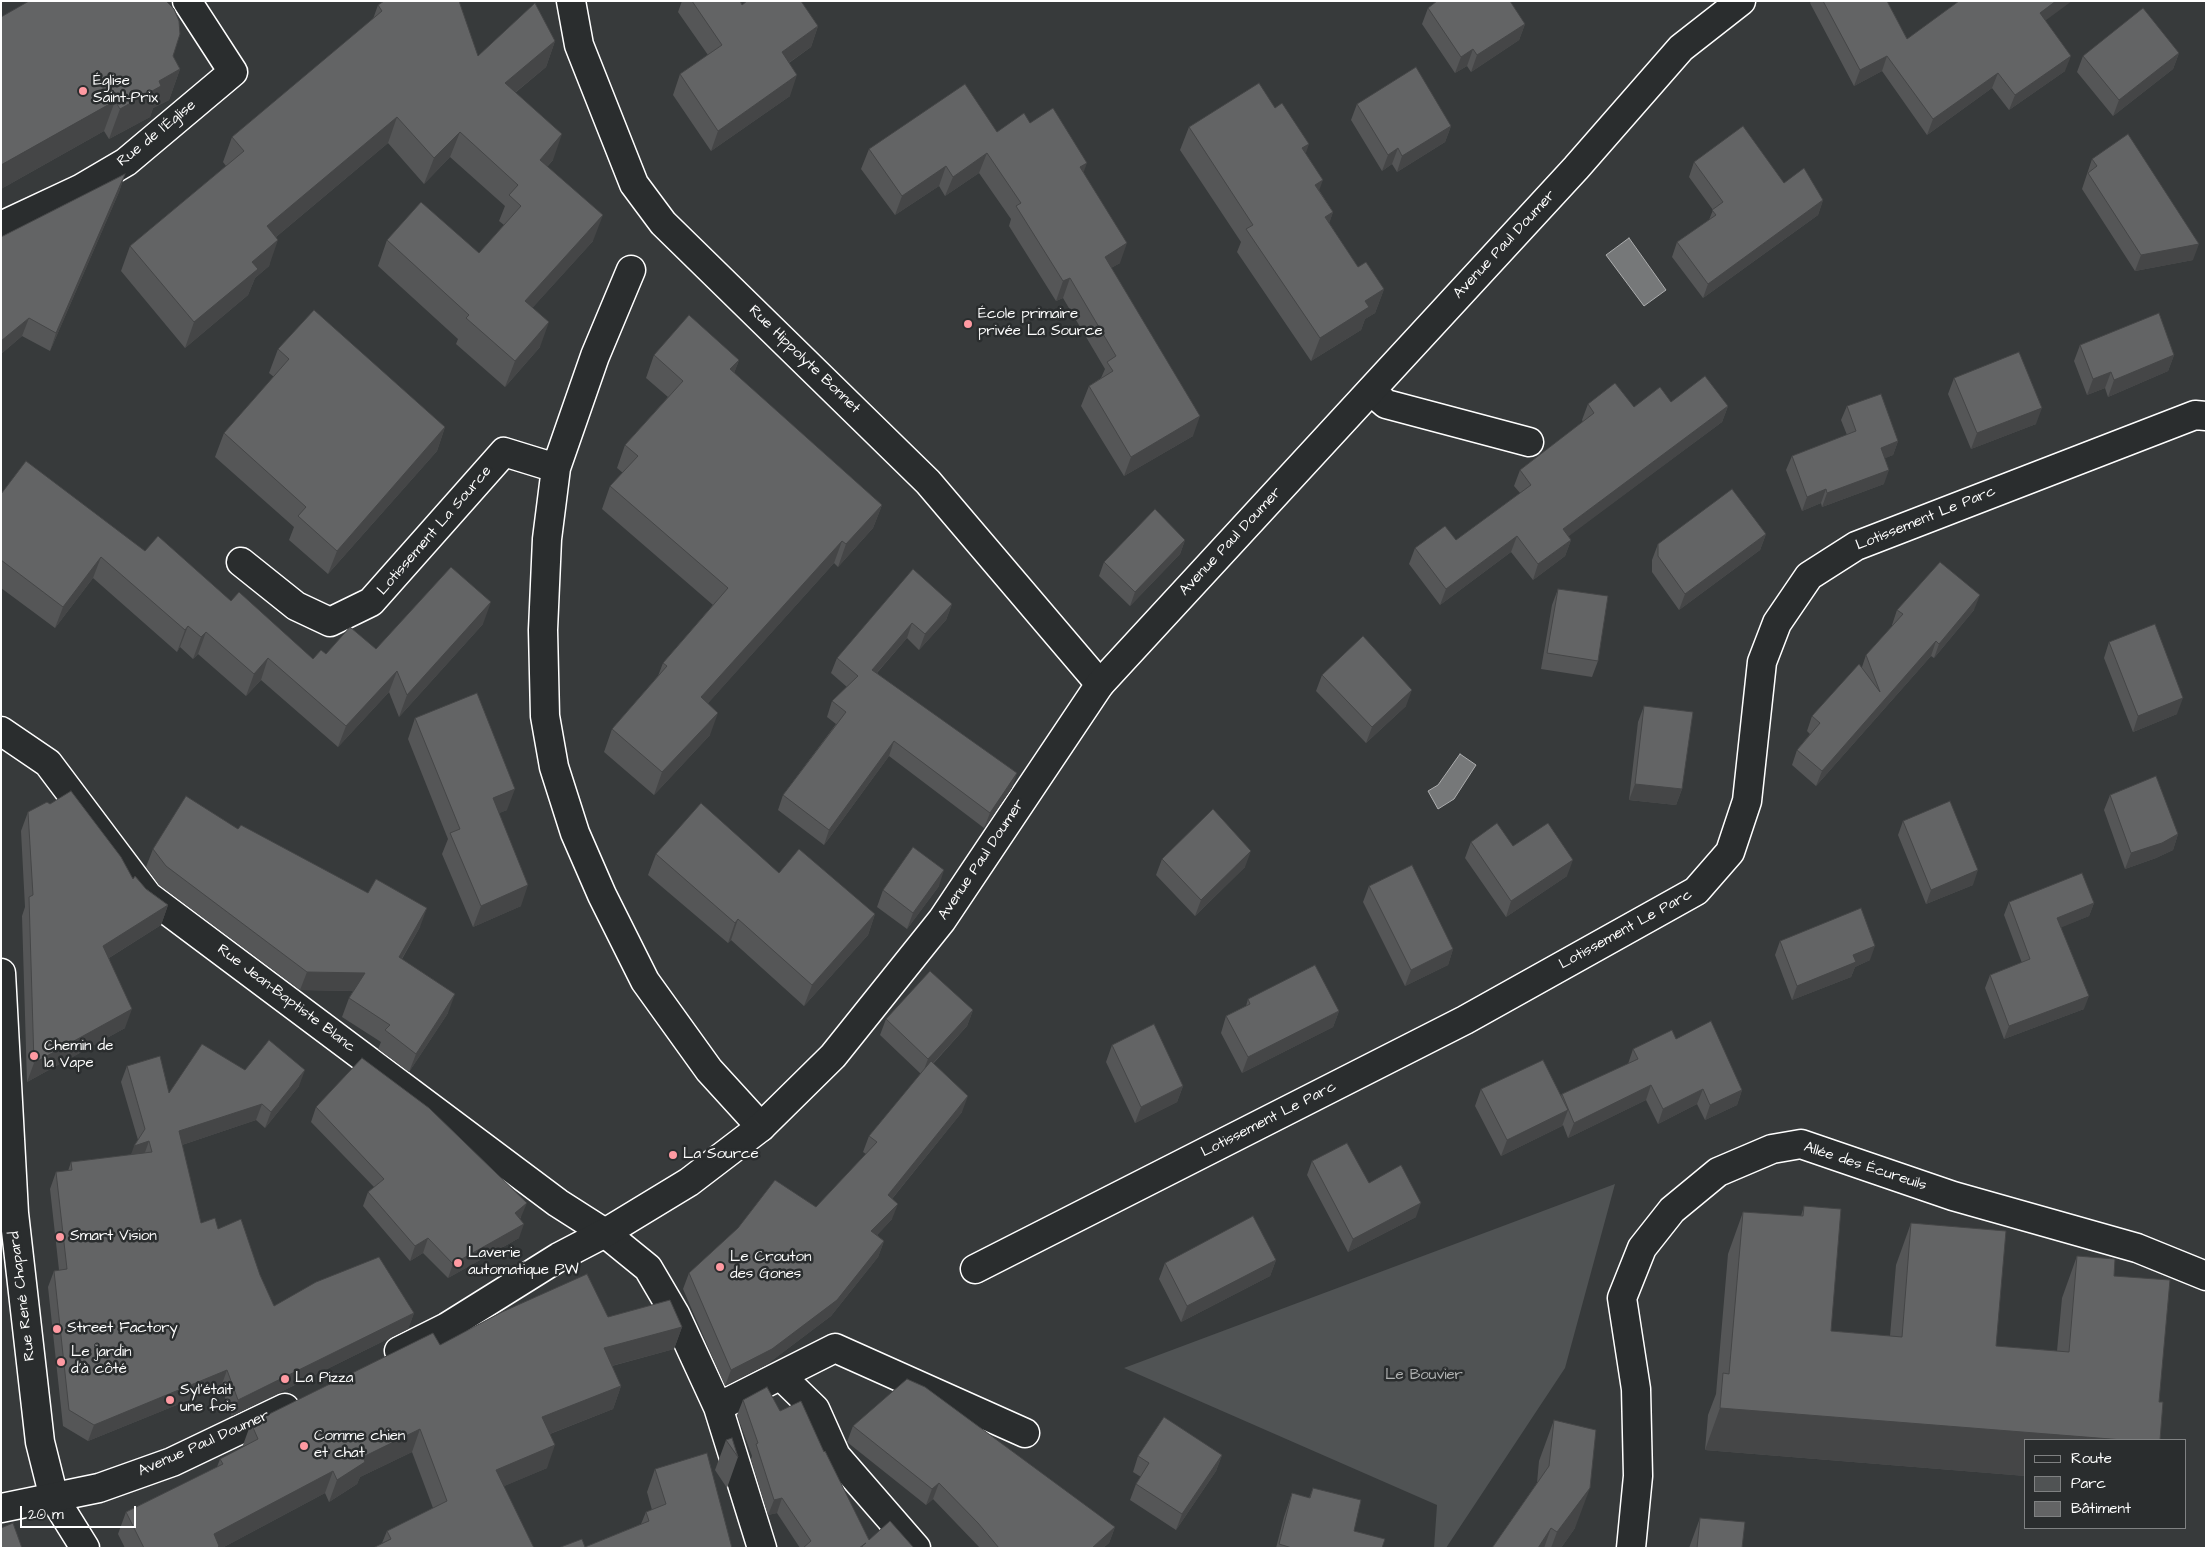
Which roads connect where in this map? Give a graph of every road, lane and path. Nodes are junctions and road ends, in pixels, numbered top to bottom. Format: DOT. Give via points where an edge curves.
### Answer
graph roads {
  1 [pos="188,1"];
  2 [pos="572,1"];
  3 [pos="1742,1"];
  4 [pos="1,226"];
  5 [pos="631,270"];
  6 [pos="1371,390"];
  7 [pos="2206,416"];
  8 [pos="1529,442"];
  9 [pos="556,468"];
  10 [pos="241,562"];
  11 [pos="1100,684"];
  12 [pos="1,731"];
  13 [pos="1,973"];
  14 [pos="5,1118"];
  15 [pos="761,1126"];
  16 [pos="605,1233"];
  17 [pos="975,1269"];
  18 [pos="2206,1276"];
  19 [pos="380,1361"];
  20 [pos="781,1376"];
  21 [pos="303,1399"];
  22 [pos="718,1407"];
  23 [pos="1025,1433"];
  24 [pos="54,1498"];
  25 [pos="1,1508"];
  26 [pos="84,1548"];
  27 [pos="762,1548"];
  28 [pos="916,1548"];
  29 [pos="1631,1548"];
  1 -- 4 [label="street, Rue de l'Église" via="233,72 126,162 80,189"];
  2 -- 11 [label="street, Rue Hippolyte Bonnet" via="579,45 634,184 663,223 928,482"];
  3 -- 6 [label="street, Avenue Paul Doumer" via="1681,48 1576,168"];
  5 -- 9 [label="street" via="595,356"];
  6 -- 8 [label="street" via="1386,404"];
  6 -- 11 [label="street, Avenue Paul Doumer"];
  7 -- 17 [label="street, Lotissement Le Parc" via="2196,415 1856,546 1809,576 1777,623 1762,662 1747,801 1730,852 1696,891 1465,1020"];
  9 -- 10 [label="street, Lotissement La Source" via="504,452 371,602 330,622 296,606"];
  9 -- 15 [label="street" via="547,539 543,630 545,716 554,767 576,833 602,895 645,981 709,1070"];
  11 -- 15 [label="street, Avenue Paul Doumer" via="942,920 833,1056"];
  12 -- 16 [label="street, Rue Jean-Baptiste Blanc" via="48,763 148,896 558,1203"];
  13 -- 14 [label="street, Rue René Chapard"];
  14 -- 24 [label="street, Rue René Chapard" via="40,1442"];
  15 -- 16 [label="street, Avenue Paul Doumer" via="689,1182"];
  16 -- 19 [label="street, Avenue Paul Doumer" via="559,1257 448,1326"];
  16 -- 22 [label="street, Rue Jean-Baptiste Blanc" via="648,1268 675,1314"];
  18 -- 29 [label="street, Allée des Écureuils" via="2137,1248 1954,1196 1801,1144 1772,1149 1718,1172 1672,1210 1642,1248 1622,1298 1636,1389 1638,1476"];
  20 -- 22 [label="street"];
  20 -- 23 [label="street" via="835,1348"];
  20 -- 28 [label="street" via="815,1409 836,1456"];
  21 -- 24 [label="street, Avenue Paul Doumer" via="172,1462 99,1488"];
  22 -- 27 [label="street, Rue Jean-Baptiste Blanc"];
  24 -- 25 [label="street, Avenue Paul Doumer"];
  24 -- 26 [label="street, Rue René Chapard"];
}
